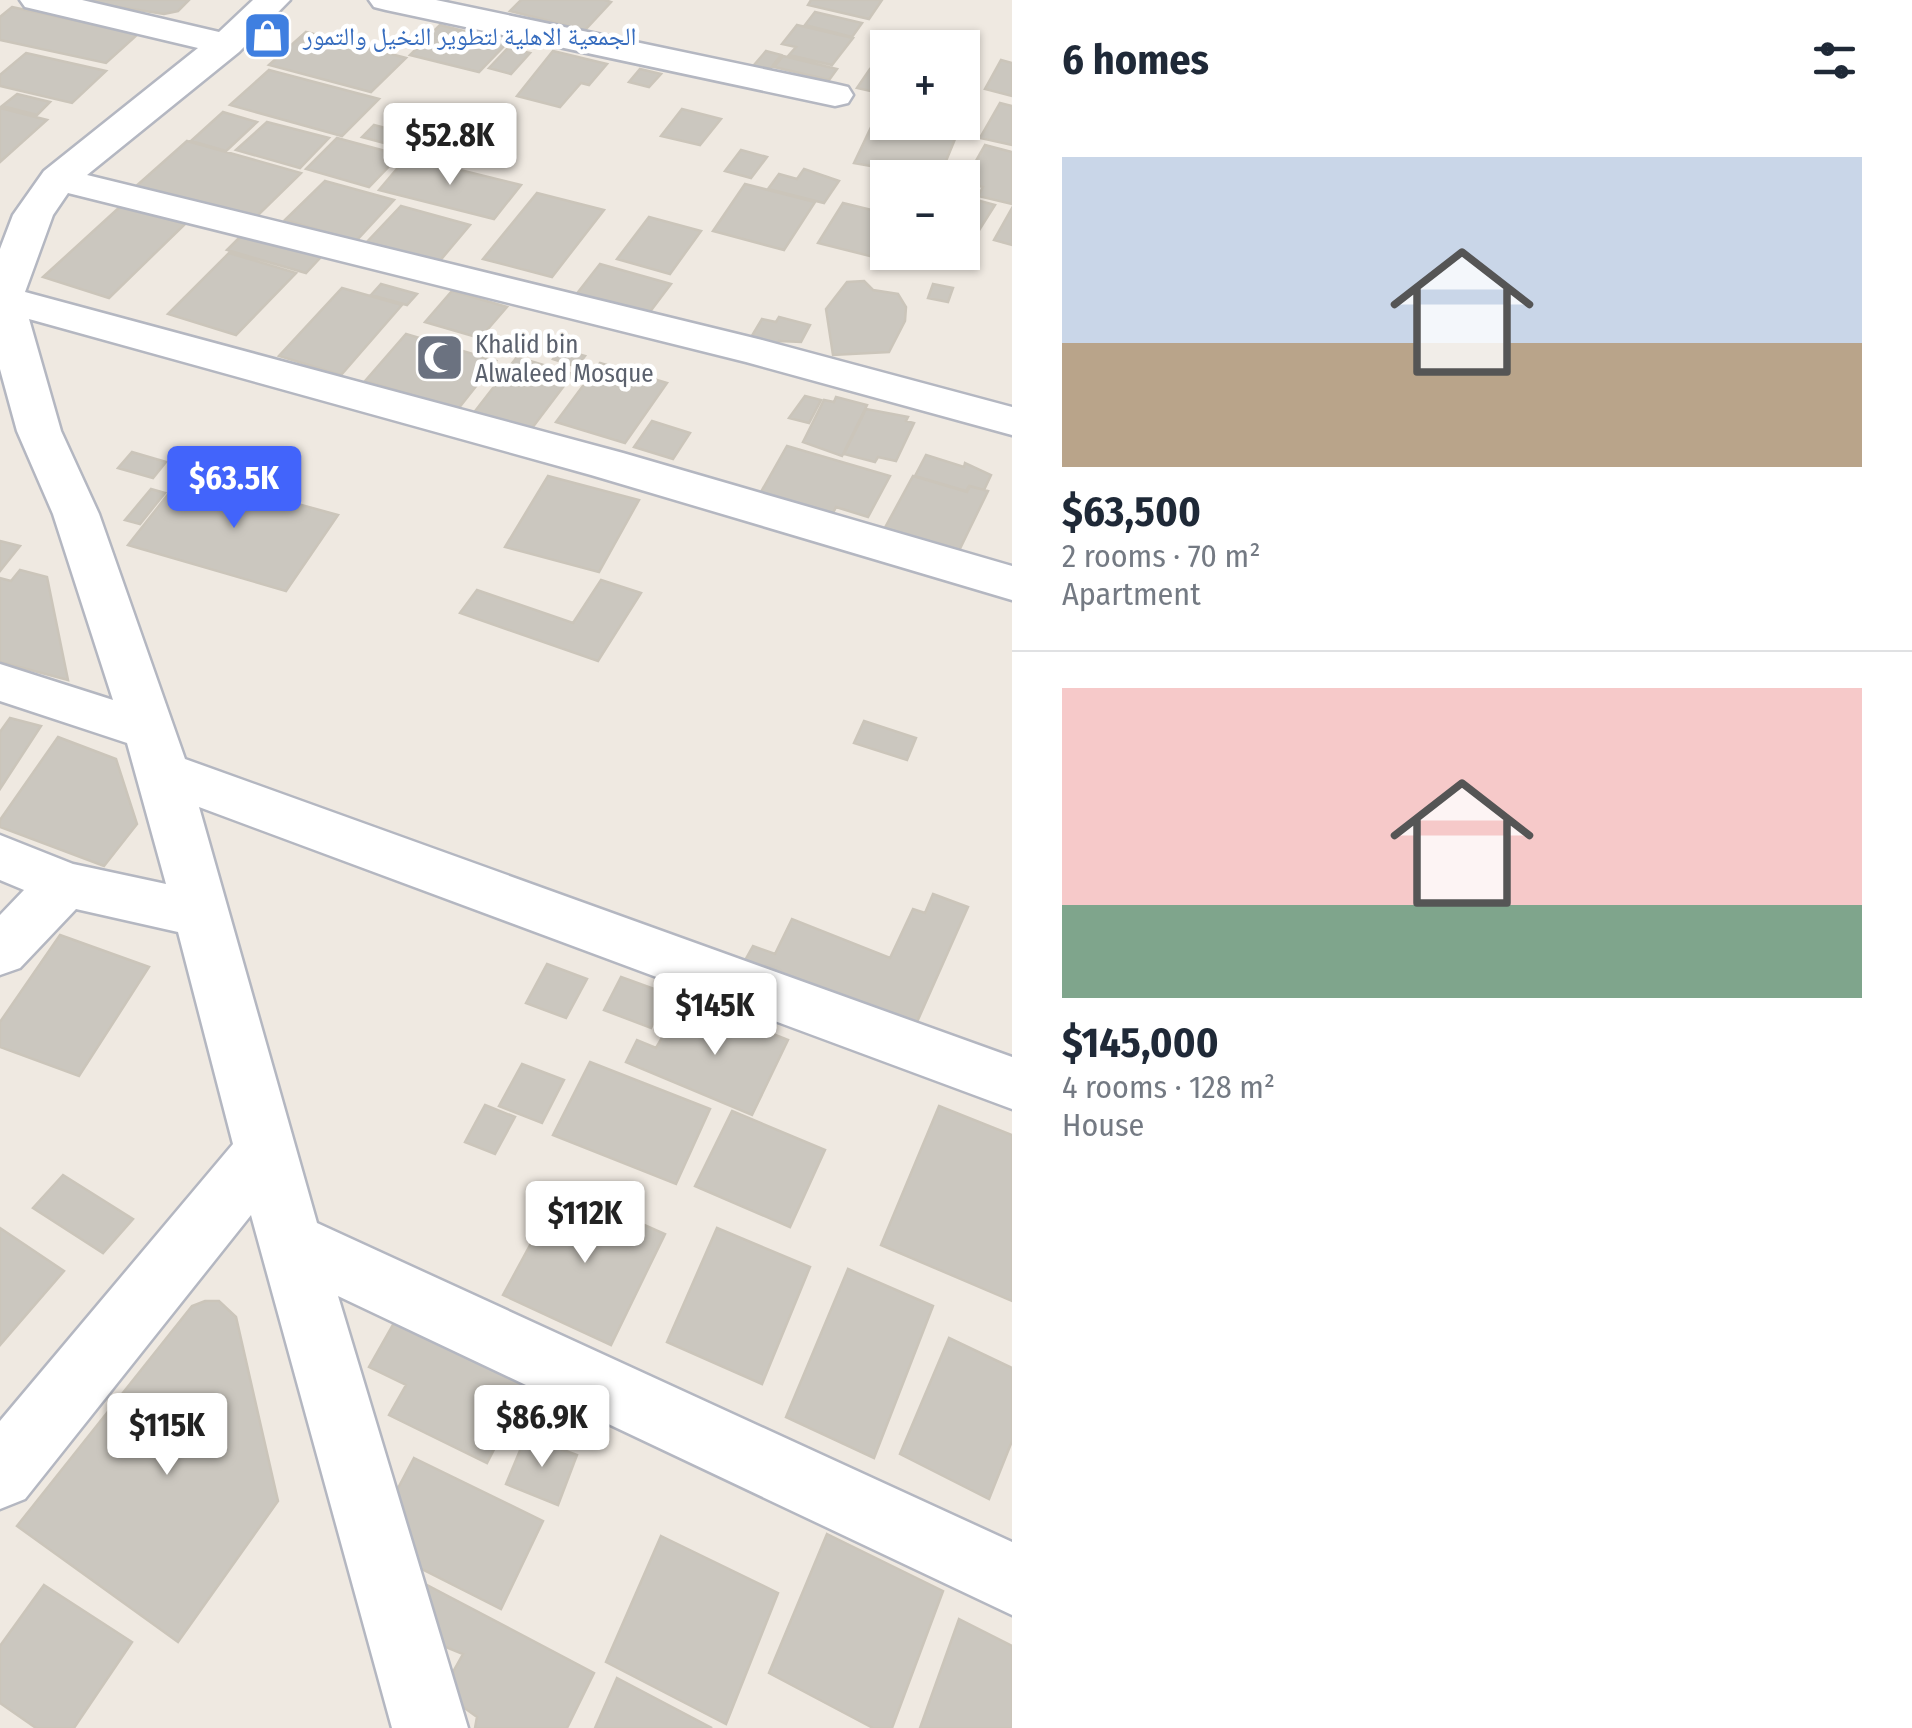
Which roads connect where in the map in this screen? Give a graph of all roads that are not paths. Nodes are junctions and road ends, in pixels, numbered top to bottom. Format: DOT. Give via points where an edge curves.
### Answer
graph roads {
  1 [pos="37,0"];
  2 [pos="274,0"];
  3 [pos="386,0"];
  4 [pos="226,44"];
  5 [pos="836,95"];
  6 [pos="31,200"];
  7 [pos="2,300"];
  8 [pos="1012,421"];
  9 [pos="19,427"];
  10 [pos="1012,583"];
  11 [pos="0,682"];
  12 [pos="155,751"];
  13 [pos="0,857"];
  14 [pos="65,884"];
  15 [pos="203,915"];
  16 [pos="0,952"];
  17 [pos="1012,1083"];
  18 [pos="266,1150"];
  19 [pos="290,1242"];
  20 [pos="0,1475"];
  21 [pos="1012,1579"];
  22 [pos="430,1728"];
  1 -- 4 [label="street"];
  2 -- 4 [label="street"];
  3 -- 5 [label="street"];
  4 -- 6 [label="street"];
  6 -- 7 [label="street"];
  6 -- 8 [label="street" via="701,338"];
  7 -- 9 [label="street"];
  7 -- 10 [label="street" via="607,464"];
  9 -- 12 [label="street" via="76,514"];
  11 -- 12 [label="street"];
  12 -- 15 [label="street"];
  12 -- 17 [label="street"];
  13 -- 14 [label="street"];
  14 -- 15 [label="street"];
  14 -- 16 [label="street"];
  15 -- 18 [label="street"];
  18 -- 19 [label="street"];
  18 -- 20 [label="street"];
  19 -- 21 [label="street"];
  19 -- 22 [label="street"];
}
